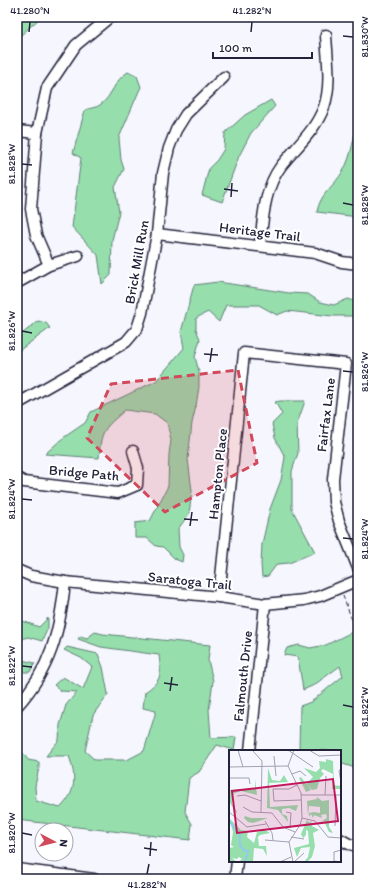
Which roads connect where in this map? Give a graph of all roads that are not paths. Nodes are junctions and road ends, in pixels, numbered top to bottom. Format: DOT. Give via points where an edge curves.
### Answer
graph roads {
  1 [pos="110,17"];
  2 [pos="326,34"];
  3 [pos="224,77"];
  4 [pos="17,131"];
  5 [pos="37,133"];
  6 [pos="157,234"];
  7 [pos="260,245"];
  8 [pos="78,256"];
  9 [pos="358,264"];
  10 [pos="50,265"];
  11 [pos="17,283"];
  12 [pos="244,353"];
  13 [pos="17,404"];
  14 [pos="133,451"];
  15 [pos="17,478"];
  16 [pos="358,568"];
  17 [pos="17,570"];
  18 [pos="358,580"];
  19 [pos="65,582"];
  20 [pos="219,597"];
  21 [pos="265,604"];
  22 [pos="17,706"];
  23 [pos="250,750"];
  24 [pos="341,839"];
  25 [pos="358,846"];
  26 [pos="237,862"];
  27 [pos="17,869"];
  28 [pos="94,879"];
  29 [pos="235,879"];
  1 -- 5 [label="street" via="76,45 47,88"];
  2 -- 7 [label="street" via="328,80 324,106 317,121 280,167 270,186"];
  3 -- 6 [label="street, Brick Mill Run" via="186,114 176,130 163,172"];
  4 -- 5 [label="street"];
  5 -- 10 [label="street" via="31,209 36,235"];
  6 -- 7 [label="street, Heritage Trail"];
  6 -- 13 [label="street, Brick Mill Run" via="137,329 126,342"];
  7 -- 9 [label="street, Heritage Trail" via="315,253 342,262"];
  8 -- 10 [label="street"];
  10 -- 11 [label="street"];
  12 -- 16 [label="street, Fairfax Lane" via="346,364 333,479 334,502"];
  12 -- 20 [label="street, Hampton Place"];
  14 -- 15 [label="street, Bridge Path" via="138,468 137,485 118,493 24,482"];
  17 -- 19 [label="street, Saratoga Trail" via="31,576"];
  18 -- 21 [label="street, Saratoga Trail" via="304,600"];
  19 -- 20 [label="street, Saratoga Trail"];
  19 -- 22 [label="street" via="52,651 34,685"];
  20 -- 21 [label="street, Saratoga Trail"];
  21 -- 23 [label="street, Falmouth Drive"];
  24 -- 25 [label="street"];
  26 -- 29 [label="street"];
  27 -- 28 [label="street"];
}
